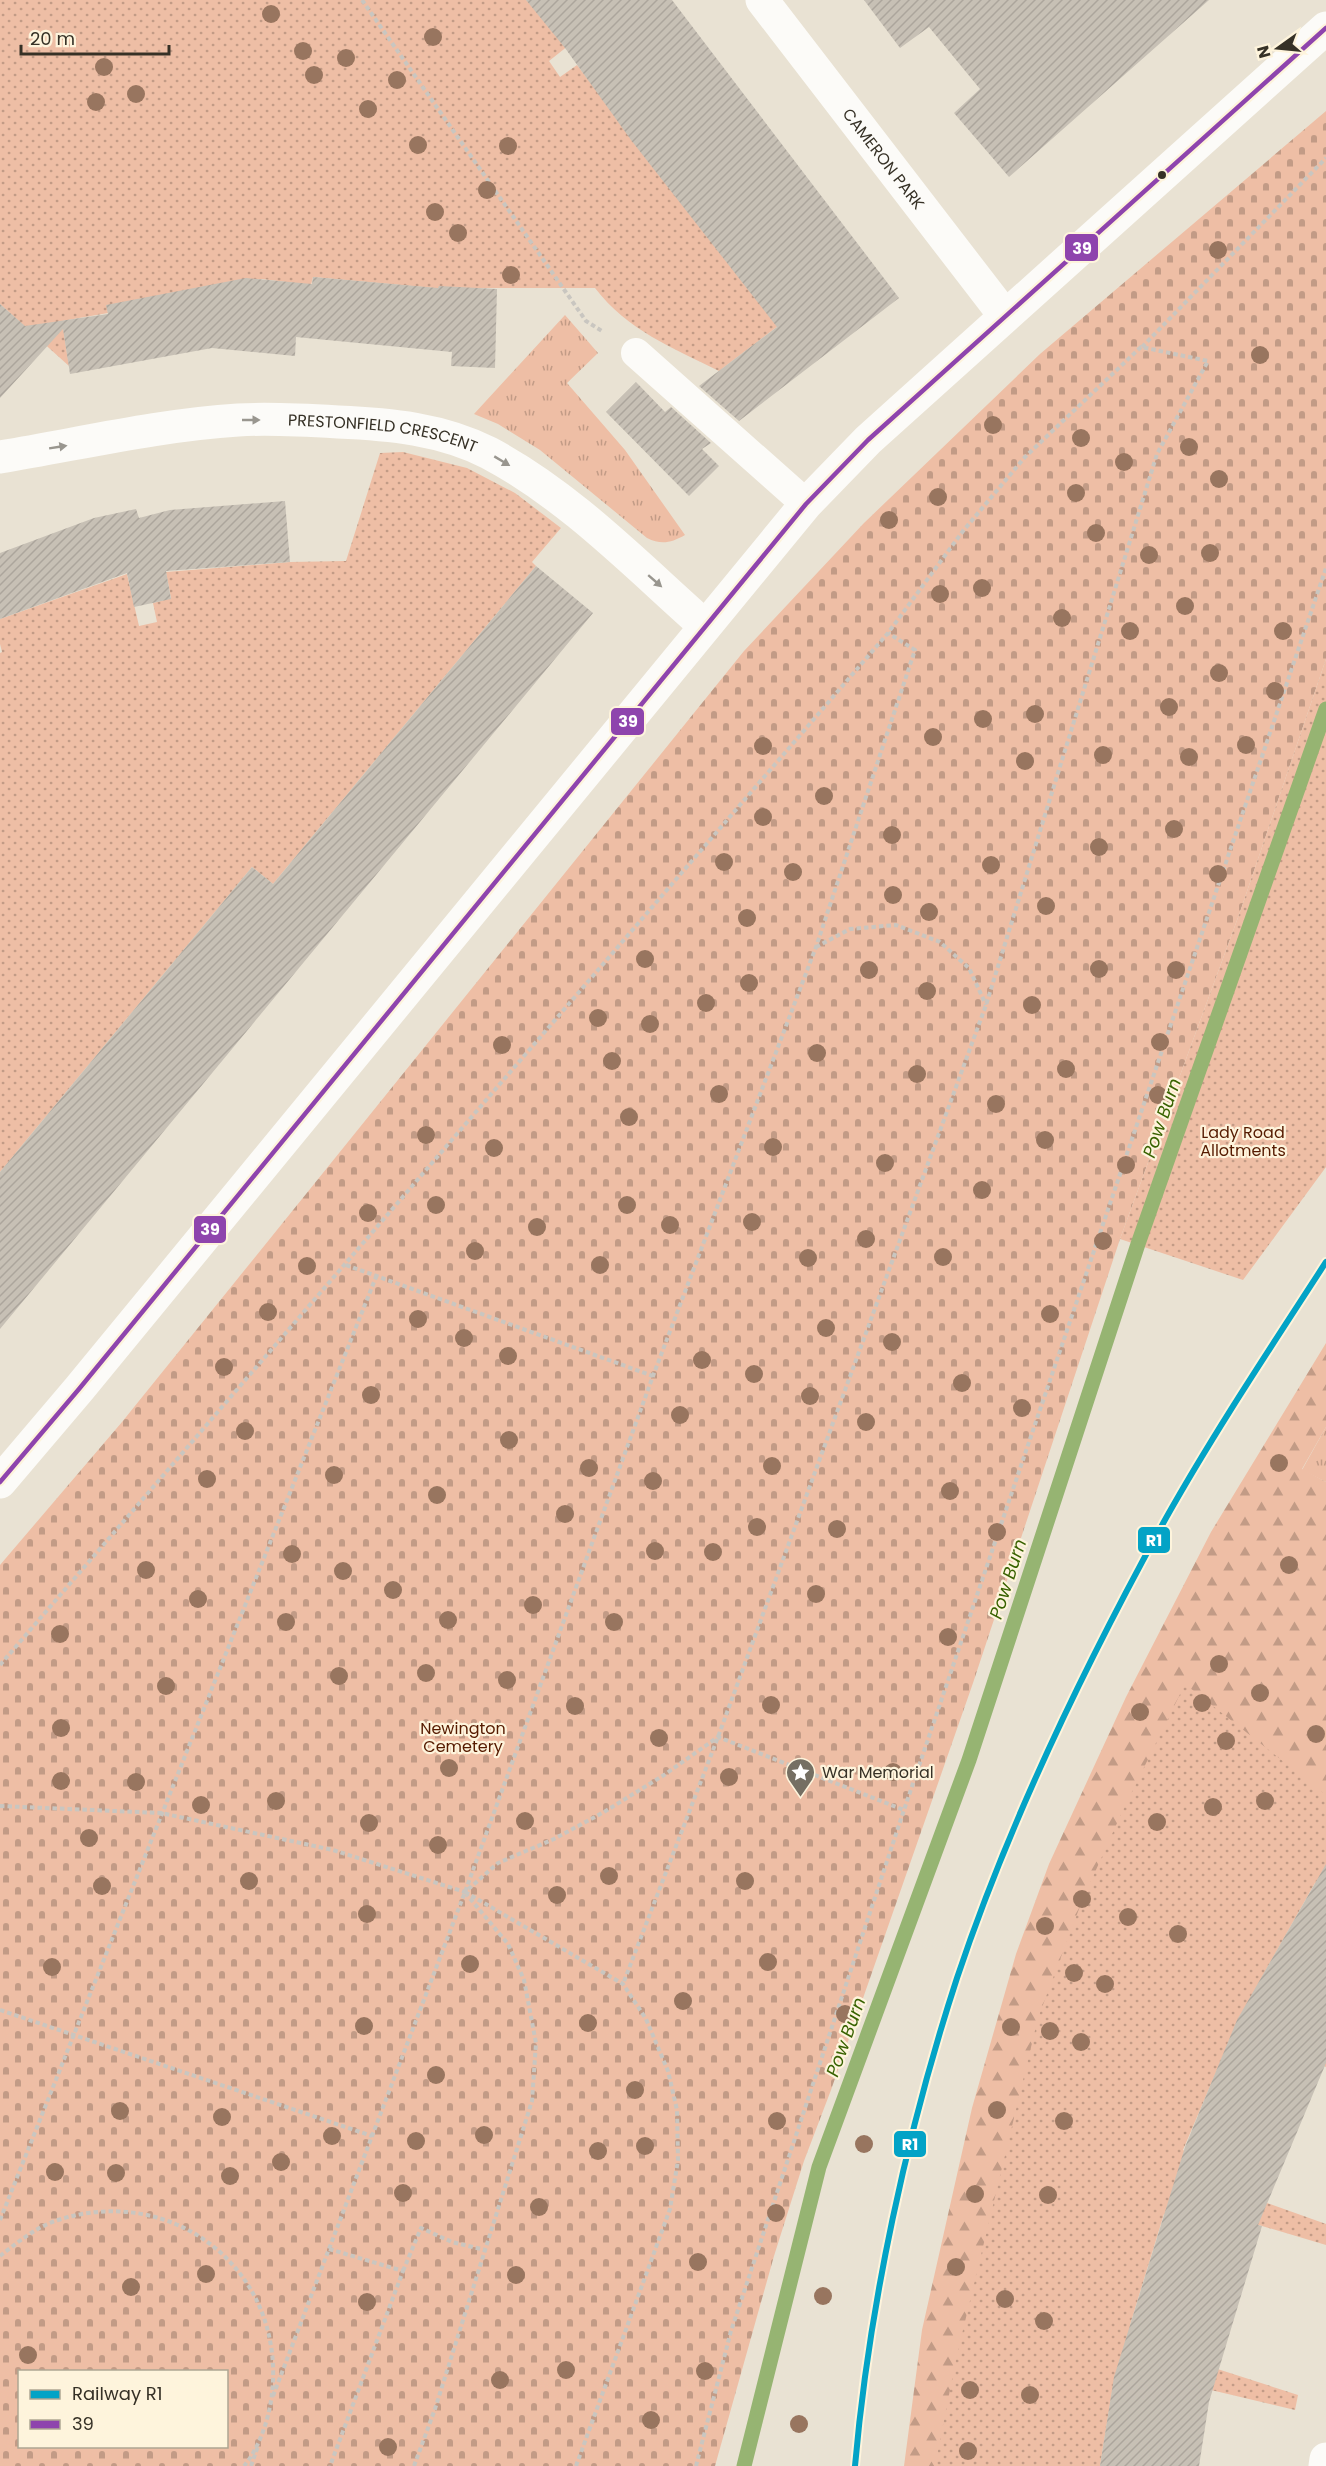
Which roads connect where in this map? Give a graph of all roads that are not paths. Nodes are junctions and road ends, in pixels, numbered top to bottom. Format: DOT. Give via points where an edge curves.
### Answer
graph roads {
  1 [pos="762,0"];
  2 [pos="1326,28"];
  3 [pos="1005,316"];
  4 [pos="636,353"];
  5 [pos="0,456"];
  6 [pos="806,504"];
  7 [pos="705,626"];
  8 [pos="0,1482"];
  9 [pos="1326,2459"];
  10 [pos="1325,2466"];
  1 -- 3 [label="main road, CAMERON PARK"];
  2 -- 3 [label="main road"];
  3 -- 6 [label="main road" via="868,440"];
  4 -- 6 [label="lane"];
  5 -- 7 [label="main road, PRESTONFIELD CRESCENT, one-way" via="241,420 359,422 442,435 487,452 562,500"];
  6 -- 7 [label="main road"];
  7 -- 8 [label="main road"];
  9 -- 10 [label="main road"];
}
